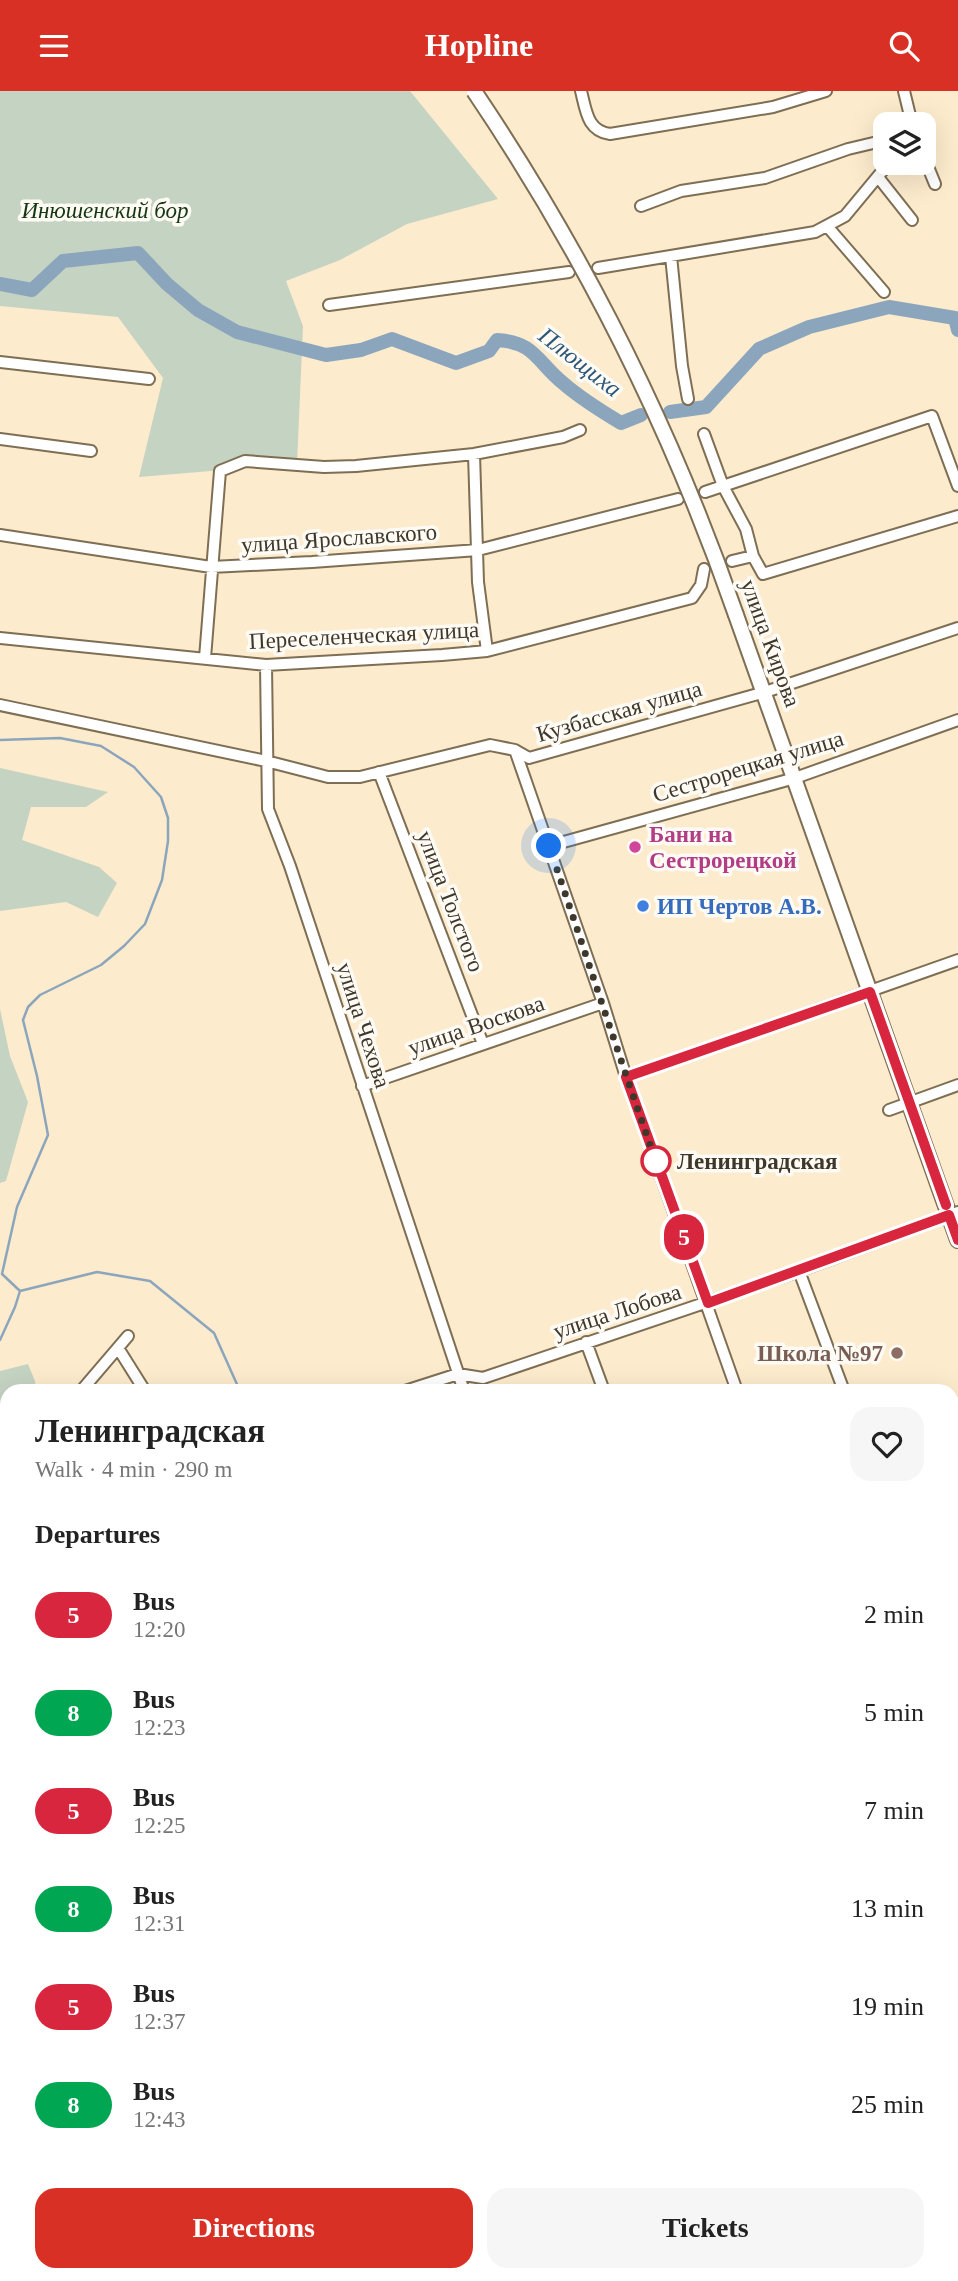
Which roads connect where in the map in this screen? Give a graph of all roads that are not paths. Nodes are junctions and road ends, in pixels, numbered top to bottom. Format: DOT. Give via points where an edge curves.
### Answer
graph roads {
  1 [pos="474,91"];
  2 [pos="581,91"];
  3 [pos="824,91"];
  4 [pos="904,91"];
  5 [pos="909,112"];
  6 [pos="873,142"];
  7 [pos="931,175"];
  8 [pos="878,177"];
  9 [pos="935,184"];
  10 [pos="641,206"];
  11 [pos="912,220"];
  12 [pos="827,226"];
  13 [pos="671,255"];
  14 [pos="598,268"];
  15 [pos="569,272"];
  16 [pos="884,292"];
  17 [pos="329,305"];
  18 [pos="0,362"];
  19 [pos="149,379"];
  20 [pos="688,399"];
  21 [pos="580,430"];
  22 [pos="704,434"];
  23 [pos="0,439"];
  24 [pos="91,451"];
  25 [pos="474,454"];
  26 [pos="723,486"];
  27 [pos="958,486"];
  28 [pos="705,492"];
  29 [pos="678,499"];
  30 [pos="958,516"];
  31 [pos="0,535"];
  32 [pos="478,550"];
  33 [pos="753,556"];
  34 [pos="732,561"];
  35 [pos="211,567"];
  36 [pos="704,569"];
  37 [pos="958,628"];
  38 [pos="0,638"];
  39 [pos="487,651"];
  40 [pos="205,658"];
  41 [pos="266,665"];
  42 [pos="765,692"];
  43 [pos="0,705"];
  44 [pos="958,720"];
  45 [pos="515,750"];
  46 [pos="266,761"];
  47 [pos="379,772"];
  48 [pos="794,778"];
  49 [pos="549,846"];
  50 [pos="958,961"];
  51 [pos="870,992"];
  52 [pos="603,1003"];
  53 [pos="483,1044"];
  54 [pos="626,1077"];
  55 [pos="958,1085"];
  56 [pos="362,1086"];
  57 [pos="909,1104"];
  58 [pos="889,1110"];
  59 [pos="954,1214"];
  60 [pos="958,1240"];
  61 [pos="799,1271"];
  62 [pos="708,1303"];
  63 [pos="128,1336"];
  64 [pos="586,1342"];
  65 [pos="118,1348"];
  66 [pos="458,1374"];
  67 [pos="87,1384"];
  68 [pos="141,1384"];
  69 [pos="427,1384"];
  70 [pos="462,1384"];
  71 [pos="601,1384"];
  72 [pos="735,1384"];
  73 [pos="841,1384"];
  1 -- 42 [label="main road, улица Кирова, bridge" via="561,230 648,395 705,528"];
  2 -- 3 [label="street" via="593,127 610,134 773,107"];
  4 -- 5 [label="street"];
  6 -- 10 [label="street" via="765,179 681,191"];
  7 -- 9 [label="street"];
  8 -- 11 [label="street"];
  8 -- 12 [label="street" via="845,216"];
  12 -- 13 [label="street" via="815,232"];
  12 -- 16 [label="street"];
  13 -- 14 [label="street"];
  13 -- 20 [label="street"];
  15 -- 17 [label="street"];
  18 -- 19 [label="street"];
  21 -- 25 [label="street"];
  22 -- 26 [label="street"];
  23 -- 24 [label="street"];
  25 -- 32 [label="street"];
  25 -- 35 [label="street" via="345,466 245,461 220,471"];
  26 -- 27 [label="street" via="932,416"];
  26 -- 28 [label="street"];
  26 -- 33 [label="street" via="746,529"];
  29 -- 32 [label="street, улица Ярославского"];
  30 -- 33 [label="street" via="763,573"];
  31 -- 35 [label="street, улица Ярославского"];
  32 -- 35 [label="street, улица Ярославского"];
  32 -- 39 [label="street"];
  33 -- 34 [label="street"];
  35 -- 40 [label="street"];
  36 -- 39 [label="street, Переселенческая улица" via="692,598"];
  37 -- 42 [label="street, Кузбасская улица"];
  38 -- 40 [label="street, Переселенческая улица"];
  39 -- 41 [label="street, Переселенческая улица"];
  40 -- 41 [label="street, Переселенческая улица"];
  41 -- 46 [label="street, улица Чехова"];
  42 -- 45 [label="street, Кузбасская улица" via="529,758"];
  42 -- 48 [label="main road, улица Кирова"];
  43 -- 46 [label="street, Кузбасская улица"];
  44 -- 48 [label="street, Сестрорецкая улица"];
  45 -- 47 [label="street, Кузбасская улица" via="490,745"];
  45 -- 49 [label="street"];
  46 -- 47 [label="street, Кузбасская улица" via="328,776"];
  46 -- 56 [label="street, улица Чехова" via="268,809"];
  47 -- 53 [label="street, улица Толстого"];
  48 -- 49 [label="street, Сестрорецкая улица"];
  48 -- 51 [label="main road, улица Кирова"];
  49 -- 52 [label="street"];
  50 -- 51 [label="street"];
  51 -- 54 [label="street"];
  51 -- 57 [label="main road, улица Кирова"];
  52 -- 53 [label="street, улица Воскова"];
  52 -- 54 [label="street"];
  53 -- 56 [label="street, улица Воскова"];
  54 -- 62 [label="street"];
  55 -- 57 [label="street"];
  56 -- 66 [label="street, улица Чехова"];
  57 -- 58 [label="street"];
  57 -- 59 [label="main road, улица Кирова"];
  59 -- 60 [label="main road, улица Кирова"];
  59 -- 61 [label="street, улица Лобова"];
  61 -- 62 [label="street, улица Лобова"];
  61 -- 73 [label="street"];
  62 -- 64 [label="street, улица Лобова"];
  62 -- 72 [label="street"];
  63 -- 65 [label="street"];
  64 -- 66 [label="street, улица Лобова" via="483,1378"];
  64 -- 71 [label="street"];
  65 -- 67 [label="street"];
  65 -- 68 [label="street"];
  66 -- 69 [label="street, улица Лобова"];
  66 -- 70 [label="street, улица Чехова"];
}
